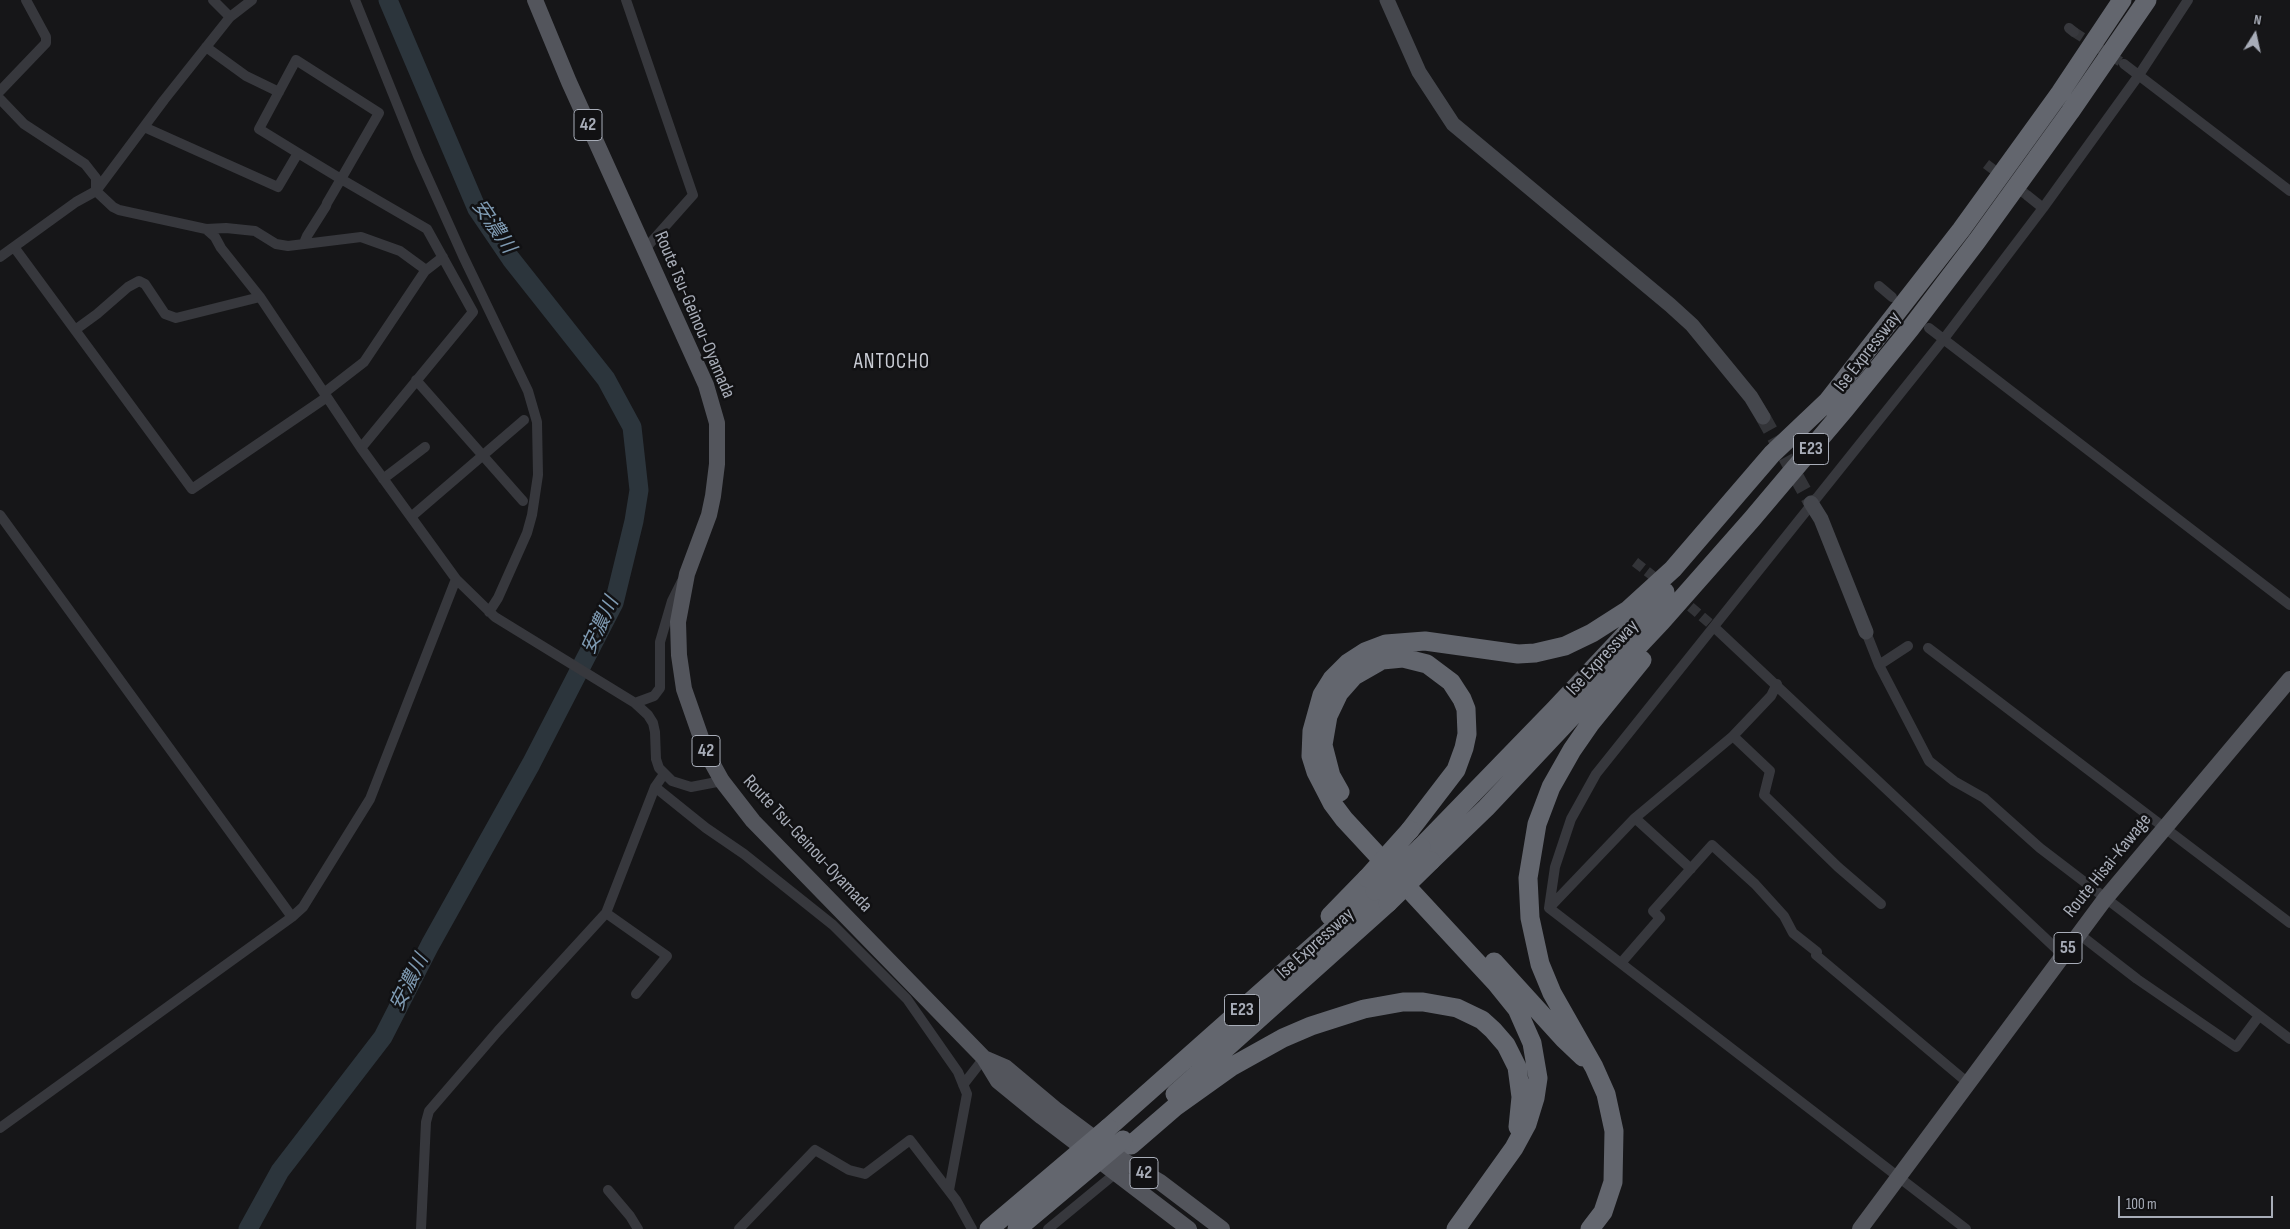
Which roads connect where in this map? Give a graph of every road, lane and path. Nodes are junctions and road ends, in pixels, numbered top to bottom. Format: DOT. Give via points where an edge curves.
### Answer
graph roads {
  1 [pos="26,0"];
  2 [pos="213,0"];
  3 [pos="252,0"];
  4 [pos="355,0"];
  5 [pos="535,0"];
  6 [pos="626,0"];
  7 [pos="1387,0"];
  8 [pos="2122,0"];
  9 [pos="2147,0"];
  10 [pos="2188,0"];
  11 [pos="230,17"];
  12 [pos="206,47"];
  13 [pos="2124,64"];
  14 [pos="2139,75"];
  15 [pos="0,91"];
  16 [pos="279,92"];
  17 [pos="0,99"];
  18 [pos="144,127"];
  19 [pos="298,153"];
  20 [pos="342,179"];
  21 [pos="96,190"];
  22 [pos="2290,191"];
  23 [pos="2028,196"];
  24 [pos="2043,208"];
  25 [pos="206,229"];
  26 [pos="304,243"];
  27 [pos="14,247"];
  28 [pos="645,249"];
  29 [pos="0,257"];
  30 [pos="442,257"];
  31 [pos="426,270"];
  32 [pos="1879,286"];
  33 [pos="1892,297"];
  34 [pos="260,298"];
  35 [pos="1929,328"];
  36 [pos="75,330"];
  37 [pos="1943,340"];
  38 [pos="416,380"];
  39 [pos="326,395"];
  40 [pos="1830,399"];
  41 [pos="1763,417"];
  42 [pos="524,420"];
  43 [pos="424,447"];
  44 [pos="361,448"];
  45 [pos="482,455"];
  46 [pos="383,479"];
  47 [pos="523,501"];
  48 [pos="1812,503"];
  49 [pos="0,515"];
  50 [pos="411,517"];
  51 [pos="1752,519"];
  52 [pos="687,574"];
  53 [pos="456,579"];
  54 [pos="2290,605"];
  55 [pos="492,614"];
  56 [pos="1714,627"];
  57 [pos="1866,632"];
  58 [pos="1908,646"];
  59 [pos="1928,648"];
  60 [pos="1880,665"];
  61 [pos="2290,679"];
  62 [pos="1777,684"];
  63 [pos="635,703"];
  64 [pos="1733,736"];
  65 [pos="662,771"];
  66 [pos="722,781"];
  67 [pos="655,787"];
  68 [pos="1635,818"];
  69 [pos="2165,827"];
  70 [pos="1426,854"];
  71 [pos="1691,869"];
  72 [pos="1377,890"];
  73 [pos="2105,899"];
  74 [pos="1882,904"];
  75 [pos="1549,908"];
  76 [pos="606,913"];
  77 [pos="292,917"];
  78 [pos="839,920"];
  79 [pos="2290,923"];
  80 [pos="2079,934"];
  81 [pos="2063,955"];
  82 [pos="1621,963"];
  83 [pos="636,994"];
  84 [pos="2259,1016"];
  85 [pos="2290,1039"];
  86 [pos="984,1058"];
  87 [pos="1594,1067"];
  88 [pos="1968,1083"];
  89 [pos="963,1085"];
  90 [pos="0,1128"];
  91 [pos="1127,1142"];
  92 [pos="1514,1148"];
  93 [pos="1116,1173"];
  94 [pos="1899,1177"];
  95 [pos="608,1190"];
  96 [pos="948,1190"];
  97 [pos="421,1229"];
  98 [pos="638,1229"];
  99 [pos="739,1229"];
  100 [pos="972,1229"];
  101 [pos="989,1229"];
  102 [pos="1017,1229"];
  103 [pos="1028,1229"];
  104 [pos="1048,1229"];
  105 [pos="1189,1229"];
  106 [pos="1222,1229"];
  107 [pos="1456,1229"];
  108 [pos="1590,1229"];
  109 [pos="1860,1229"];
  110 [pos="1966,1229"];
  1 -- 15 [label="street" via="46,37 46,43"];
  2 -- 11 [label="street"];
  3 -- 11 [label="street"];
  4 -- 55 [label="street" via="418,156 528,391 537,422 538,475 532,516"];
  5 -- 28 [label="main road, Route Tsu-Geinou-Oyamada / 42"];
  6 -- 28 [label="street" via="693,195"];
  7 -- 41 [label="street" via="1419,72 1453,124 1692,325 1751,397"];
  8 -- 40 [label="highway, Ise Expressway / E23" via="2060,93 1961,230"];
  9 -- 51 [label="highway, Ise Expressway / E23" via="2070,112 1938,292"];
  10 -- 14 [label="street"];
  11 -- 12 [label="street"];
  12 -- 16 [label="street" via="246,76"];
  12 -- 18 [label="street"];
  13 -- 14 [label="street"];
  14 -- 22 [label="street"];
  14 -- 24 [label="street"];
  16 -- 19 [label="street" via="259,129"];
  16 -- 20 [label="street" via="296,60 380,114"];
  17 -- 21 [label="street" via="24,124 86,164 96,178"];
  18 -- 19 [label="street" via="278,186"];
  18 -- 21 [label="street"];
  19 -- 20 [label="street"];
  20 -- 26 [label="street"];
  20 -- 30 [label="street" via="427,229"];
  21 -- 25 [label="street" via="120,210"];
  21 -- 27 [label="street"];
  23 -- 24 [label="street"];
  24 -- 37 [label="street"];
  25 -- 26 [label="street" via="255,231 279,245"];
  25 -- 34 [label="street"];
  26 -- 31 [label="street" via="361,237 400,251"];
  27 -- 29 [label="street"];
  27 -- 36 [label="street"];
  28 -- 52 [label="main road, Route Tsu-Geinou-Oyamada / 42" via="706,385 717,422 713,496"];
  30 -- 31 [label="street"];
  30 -- 38 [label="street" via="473,312"];
  31 -- 39 [label="street" via="364,362"];
  32 -- 33 [label="street"];
  34 -- 36 [label="street" via="176,318 164,314 145,284 139,282"];
  34 -- 39 [label="street"];
  35 -- 37 [label="street"];
  36 -- 39 [label="street" via="192,489"];
  37 -- 48 [label="street"];
  37 -- 54 [label="street"];
  38 -- 44 [label="street"];
  38 -- 45 [label="street"];
  39 -- 44 [label="street"];
  40 -- 70 [label="highway, Ise Expressway / E23" via="1682,573"];
  40 -- 92 [label="highway" via="1772,454 1673,569 1628,610 1592,633 1565,646 1518,654 1425,641 1386,644 1348,663 1322,695 1312,731 1312,756 1316,772 1332,803 1496,983 1524,1022 1534,1048 1538,1078 1532,1112"];
  42 -- 45 [label="street"];
  43 -- 46 [label="street"];
  44 -- 46 [label="street"];
  45 -- 47 [label="street"];
  45 -- 50 [label="street"];
  46 -- 50 [label="street"];
  48 -- 56 [label="street"];
  48 -- 57 [label="street"];
  49 -- 77 [label="street"];
  50 -- 53 [label="street"];
  51 -- 70 [label="highway, Ise Expressway / E23" via="1662,621 1486,808"];
  51 -- 87 [label="highway" via="1723,564 1590,724 1551,787 1537,824 1528,878 1532,935 1552,992"];
  52 -- 63 [label="street" via="676,590 662,632 658,692 646,701"];
  52 -- 66 [label="main road, Route Tsu-Geinou-Oyamada / 42" via="678,622 681,673 696,728"];
  53 -- 55 [label="street"];
  53 -- 77 [label="street" via="370,799 303,907"];
  55 -- 63 [label="street"];
  56 -- 62 [label="street"];
  56 -- 75 [label="street" via="1584,792 1560,850"];
  57 -- 60 [label="street"];
  58 -- 60 [label="street"];
  59 -- 69 [label="street"];
  60 -- 73 [label="street" via="1928,761 1984,798"];
  61 -- 69 [label="main road, Route Hisai-Kawage / 55"];
  62 -- 64 [label="street" via="1771,696"];
  62 -- 81 [label="street"];
  63 -- 65 [label="street" via="648,714 653,724 656,759"];
  64 -- 68 [label="street"];
  64 -- 74 [label="street" via="1770,771 1764,794 1838,867"];
  65 -- 66 [label="street" via="680,785 691,787"];
  65 -- 67 [label="street"];
  66 -- 78 [label="main road, Route Tsu-Geinou-Oyamada / 42"];
  67 -- 76 [label="street"];
  67 -- 78 [label="street" via="706,828"];
  68 -- 71 [label="street"];
  68 -- 75 [label="street"];
  69 -- 73 [label="main road, Route Hisai-Kawage / 55"];
  69 -- 79 [label="street"];
  70 -- 72 [label="highway, Ise Expressway / E23, bridge"];
  71 -- 82 [label="street" via="1653,911 1660,918"];
  71 -- 88 [label="street" via="1712,845 1756,884 1784,916 1793,933 1817,952 1816,955"];
  72 -- 87 [label="highway, bridge" via="1410,830 1456,770 1464,748 1467,722 1462,699 1444,675 1414,660 1392,658 1373,664 1346,683 1332,704 1324,745 1325,757 1337,788 1384,846 1536,1007 1564,1039"];
  72 -- 91 [label="highway, Ise Expressway / E23"];
  72 -- 101 [label="highway, E23, bridge"];
  73 -- 80 [label="main road, Route Hisai-Kawage / 55"];
  73 -- 84 [label="street"];
  75 -- 82 [label="street"];
  76 -- 83 [label="street" via="667,956"];
  76 -- 97 [label="street" via="429,1111"];
  77 -- 90 [label="street"];
  78 -- 86 [label="main road, Route Tsu-Geinou-Oyamada / 42"];
  78 -- 89 [label="street" via="907,999 958,1072"];
  80 -- 81 [label="main road, Route Hisai-Kawage / 55"];
  80 -- 84 [label="street" via="2136,979 2236,1047"];
  81 -- 88 [label="main road, Route Hisai-Kawage / 55"];
  82 -- 94 [label="street"];
  84 -- 85 [label="street"];
  86 -- 89 [label="street"];
  86 -- 93 [label="main road, Route Tsu-Geinou-Oyamada / 42" via="998,1081"];
  86 -- 106 [label="main road, Route Tsu-Geinou-Oyamada / 42" via="1005,1067 1054,1109"];
  87 -- 108 [label="highway" via="1610,1112 1615,1166 1609,1197"];
  88 -- 94 [label="main road, Route Hisai-Kawage / 55"];
  89 -- 96 [label="street" via="967,1094"];
  91 -- 92 [label="highway" via="1231,1066 1283,1038 1364,1009 1423,1002 1469,1013 1493,1030 1506,1045 1517,1067 1520,1083 1520,1113"];
  91 -- 102 [label="highway, Ise Expressway / E23, bridge"];
  91 -- 103 [label="highway"];
  92 -- 107 [label="highway"];
  93 -- 104 [label="street"];
  93 -- 105 [label="main road, Route Tsu-Geinou-Oyamada / 42"];
  94 -- 109 [label="main road, Route Hisai-Kawage / 55"];
  94 -- 110 [label="street"];
  95 -- 98 [label="street"];
  96 -- 99 [label="street" via="910,1140 865,1174 850,1170 816,1150"];
  96 -- 100 [label="street"];
}
